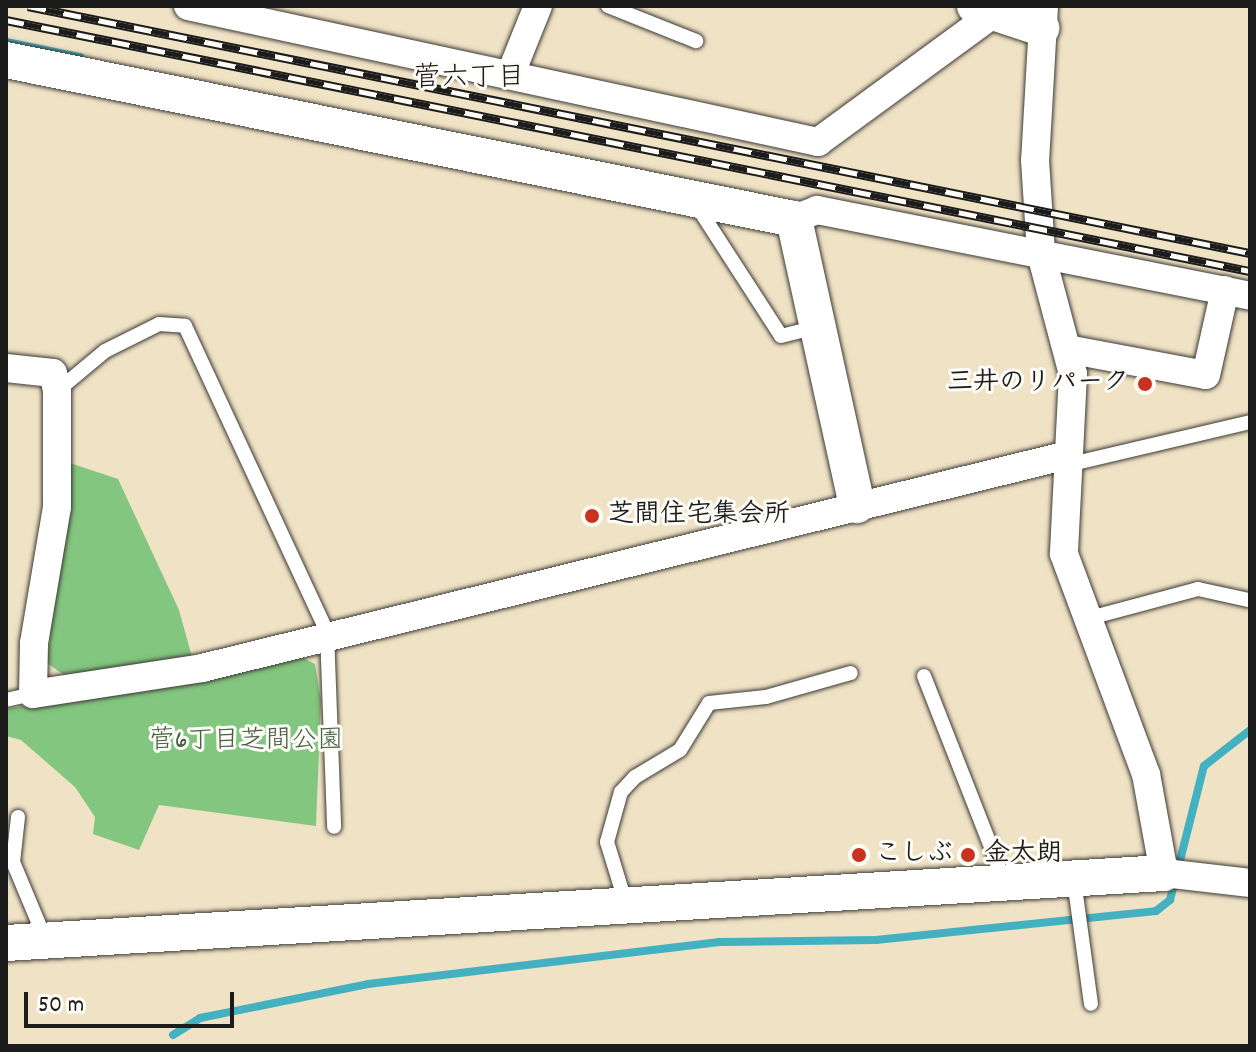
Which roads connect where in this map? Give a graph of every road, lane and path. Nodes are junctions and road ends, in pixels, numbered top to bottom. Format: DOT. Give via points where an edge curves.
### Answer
graph roads {
  1 [pos="188,6"];
  2 [pos="538,6"];
  3 [pos="608,6"];
  4 [pos="984,10"];
  5 [pos="1042,17"];
  6 [pos="696,41"];
  7 [pos="6,60"];
  8 [pos="511,73"];
  9 [pos="693,199"];
  10 [pos="794,219"];
  11 [pos="1041,254"];
  12 [pos="1238,293"];
  13 [pos="817,327"];
  14 [pos="1067,349"];
  15 [pos="6,368"];
  16 [pos="57,391"];
  17 [pos="1250,422"];
  18 [pos="1068,460"];
  19 [pos="857,505"];
  20 [pos="1248,600"];
  21 [pos="1083,620"];
  22 [pos="327,632"];
  23 [pos="851,673"];
  24 [pos="924,676"];
  25 [pos="20,697"];
  26 [pos="18,817"];
  27 [pos="334,827"];
  28 [pos="1172,874"];
  29 [pos="1005,883"];
  30 [pos="1250,883"];
  31 [pos="1076,891"];
  32 [pos="628,908"];
  33 [pos="46,941"];
  34 [pos="6,943"];
  35 [pos="1091,1004"];
  1 -- 8 [label="street"];
  2 -- 8 [label="street"];
  3 -- 6 [label="lane"];
  4 -- 5 [label="street"];
  4 -- 8 [label="street" via="818,142"];
  5 -- 11 [label="street" via="1035,160"];
  7 -- 9 [label="street"];
  9 -- 10 [label="street"];
  9 -- 13 [label="lane" via="781,336"];
  10 -- 11 [label="street" via="817,210"];
  10 -- 13 [label="street"];
  11 -- 12 [label="street"];
  11 -- 14 [label="street"];
  12 -- 14 [label="street" via="1206,375"];
  13 -- 19 [label="street"];
  14 -- 18 [label="street" via="1073,374"];
  15 -- 16 [label="street" via="53,373"];
  16 -- 22 [label="lane" via="105,351 146,331 185,326"];
  16 -- 25 [label="street" via="57,507"];
  17 -- 18 [label="lane"];
  18 -- 19 [label="street"];
  18 -- 21 [label="street" via="1064,554"];
  19 -- 22 [label="street"];
  20 -- 21 [label="lane" via="1198,589"];
  21 -- 28 [label="street" via="1146,774"];
  22 -- 25 [label="street" via="202,668"];
  22 -- 27 [label="lane"];
  23 -- 32 [label="lane" via="766,697 709,703 680,750 635,777 621,792 607,842"];
  24 -- 29 [label="lane"];
  26 -- 33 [label="lane" via="13,862"];
  28 -- 30 [label="street"];
  28 -- 31 [label="street"];
  29 -- 31 [label="street"];
  29 -- 32 [label="street"];
  31 -- 35 [label="lane"];
  32 -- 33 [label="street"];
  33 -- 34 [label="street"];
}
